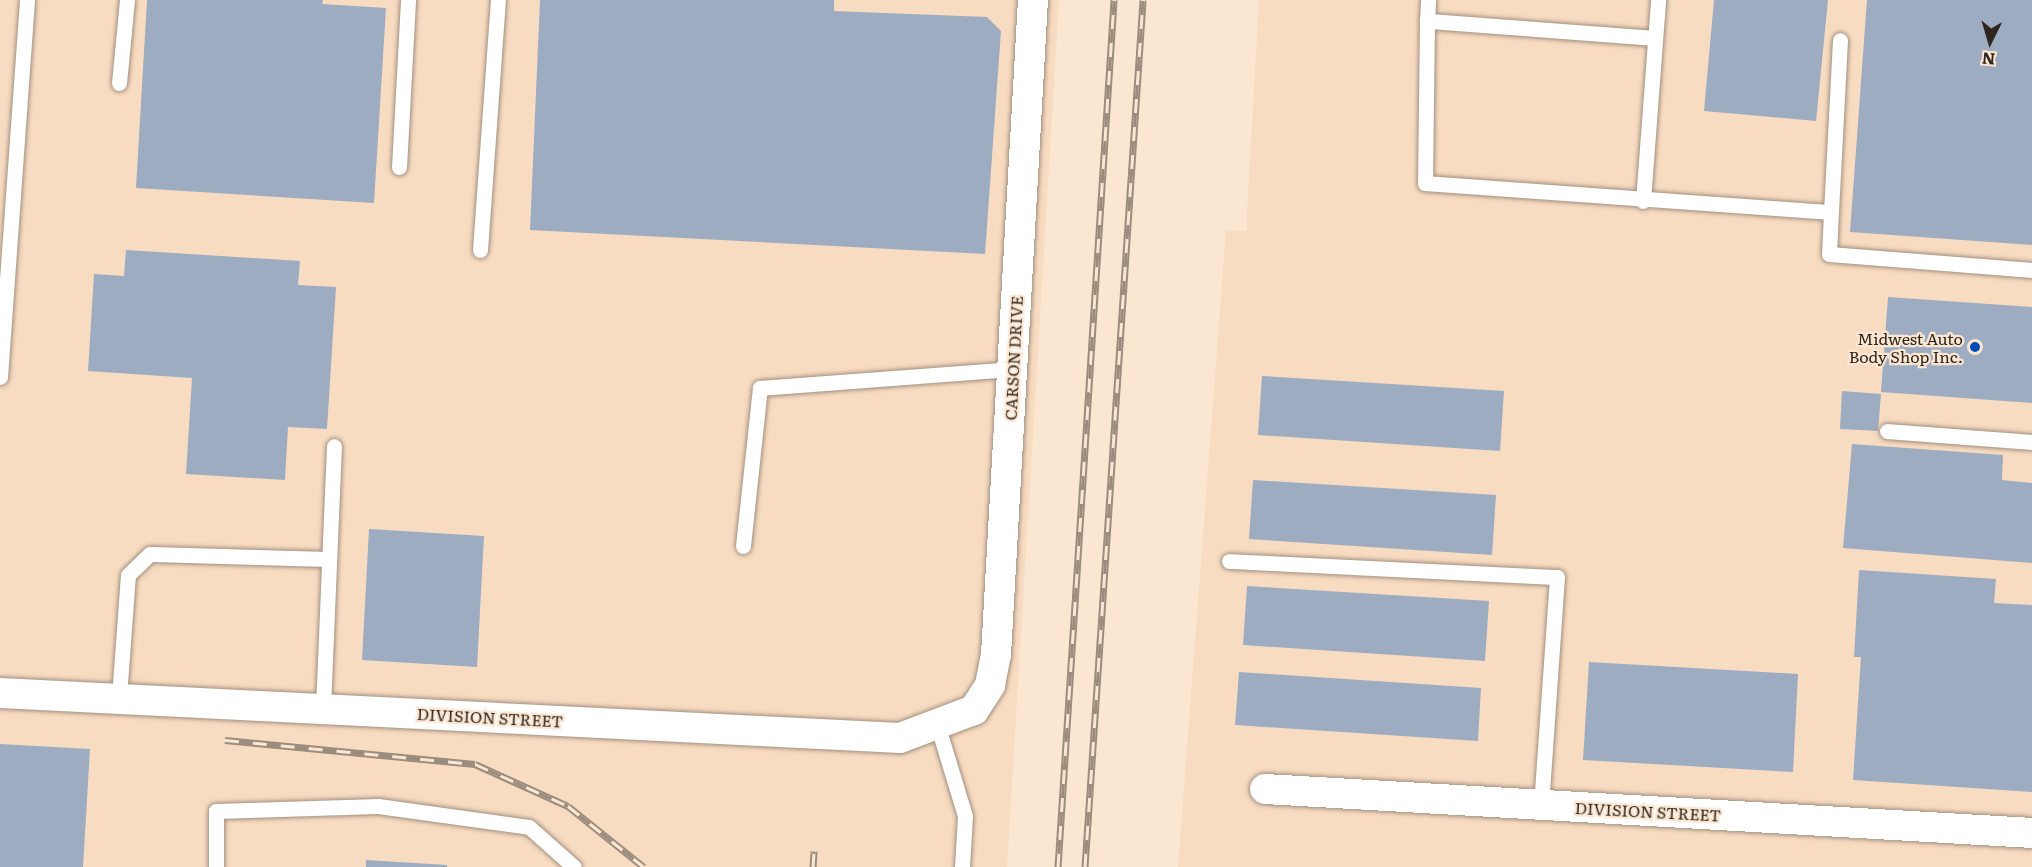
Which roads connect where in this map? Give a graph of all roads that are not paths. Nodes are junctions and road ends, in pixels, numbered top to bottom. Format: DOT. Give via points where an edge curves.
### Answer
graph roads {
  1 [pos="27,0"];
  2 [pos="127,0"];
  3 [pos="408,0"];
  4 [pos="498,0"];
  5 [pos="1033,0"];
  6 [pos="1428,0"];
  7 [pos="1658,0"];
  8 [pos="1427,21"];
  9 [pos="1655,38"];
  10 [pos="1840,40"];
  11 [pos="119,83"];
  12 [pos="399,167"];
  13 [pos="1643,201"];
  14 [pos="1831,212"];
  15 [pos="480,250"];
  16 [pos="2032,270"];
  17 [pos="1013,369"];
  18 [pos="0,377"];
  19 [pos="1887,431"];
  20 [pos="2032,442"];
  21 [pos="334,446"];
  22 [pos="743,546"];
  23 [pos="329,560"];
  24 [pos="1228,561"];
  25 [pos="0,693"];
  26 [pos="119,697"];
  27 [pos="323,708"];
  28 [pos="974,710"];
  29 [pos="938,728"];
  30 [pos="1265,789"];
  31 [pos="1541,805"];
  32 [pos="2032,833"];
  33 [pos="216,867"];
  34 [pos="574,867"];
  35 [pos="962,867"];
  1 -- 18 [label="lane"];
  2 -- 11 [label="lane"];
  3 -- 12 [label="lane"];
  4 -- 15 [label="lane"];
  5 -- 17 [label="street, CARSON DRIVE"];
  6 -- 8 [label="lane"];
  7 -- 9 [label="lane"];
  8 -- 9 [label="lane"];
  8 -- 13 [label="lane" via="1425,183"];
  9 -- 13 [label="lane"];
  10 -- 14 [label="lane"];
  13 -- 14 [label="lane"];
  14 -- 16 [label="lane" via="1829,254"];
  17 -- 22 [label="lane" via="760,387"];
  17 -- 28 [label="street, CARSON DRIVE" via="996,655 990,685"];
  19 -- 20 [label="lane"];
  21 -- 23 [label="lane"];
  23 -- 26 [label="lane" via="150,554 128,575"];
  23 -- 27 [label="lane"];
  24 -- 31 [label="lane" via="1557,577"];
  25 -- 26 [label="street, DIVISION STREET"];
  26 -- 27 [label="street, DIVISION STREET"];
  27 -- 29 [label="street, DIVISION STREET" via="900,738"];
  28 -- 29 [label="street, DIVISION STREET"];
  29 -- 35 [label="lane" via="965,816"];
  30 -- 31 [label="street, DIVISION STREET"];
  31 -- 32 [label="street, DIVISION STREET"];
  33 -- 34 [label="lane" via="216,811 378,806 528,827"];
}
